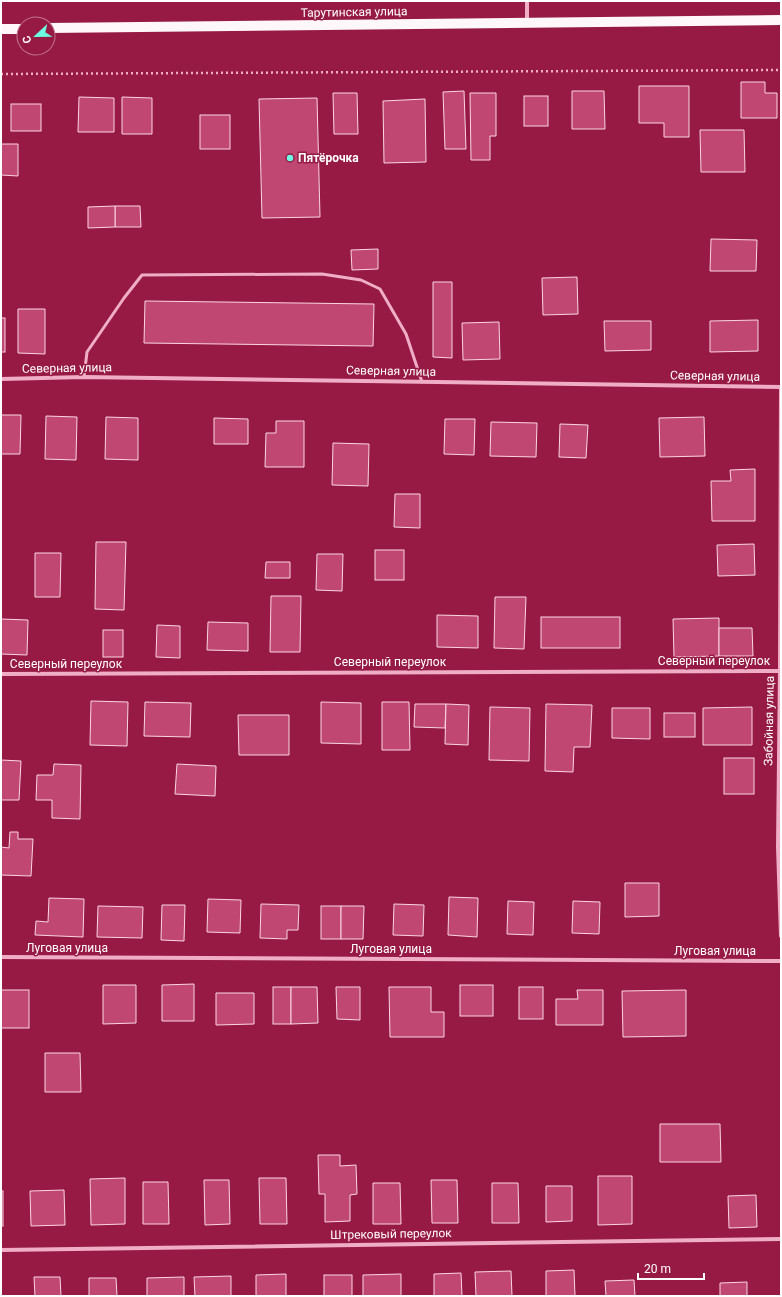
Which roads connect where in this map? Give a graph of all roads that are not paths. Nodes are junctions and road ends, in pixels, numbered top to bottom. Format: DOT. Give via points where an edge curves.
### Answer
graph roads {
  1 [pos="527,1"];
  2 [pos="781,20"];
  3 [pos="527,23"];
  4 [pos="16,28"];
  5 [pos="56,28"];
  6 [pos="1,29"];
  7 [pos="84,377"];
  8 [pos="1,379"];
  9 [pos="422,382"];
  10 [pos="781,387"];
  11 [pos="781,588"];
  12 [pos="780,671"];
  13 [pos="1,674"];
  14 [pos="779,847"];
  15 [pos="781,936"];
  16 [pos="1,957"];
  17 [pos="781,962"];
  18 [pos="781,1239"];
  19 [pos="1,1250"];
  1 -- 3 [label="street"];
  2 -- 3 [label="main road, Тарутинская улица"];
  3 -- 5 [label="main road, Тарутинская улица"];
  4 -- 6 [label="main road"];
  7 -- 8 [label="street, Северная улица"];
  7 -- 9 [label="street, Северная улица"];
  7 -- 9 [label="lane" via="87,352 142,275 322,274 361,280 380,289 406,334"];
  9 -- 10 [label="street, Северная улица"];
  10 -- 11 [label="street, Забойная улица"];
  11 -- 12 [label="street, Забойная улица"];
  12 -- 13 [label="street, Северный переулок"];
  12 -- 14 [label="street, Забойная улица"];
  14 -- 15 [label="street, Забойная улица"];
  16 -- 17 [label="street, Луговая улица"];
  18 -- 19 [label="street, Штрековый переулок"];
}
